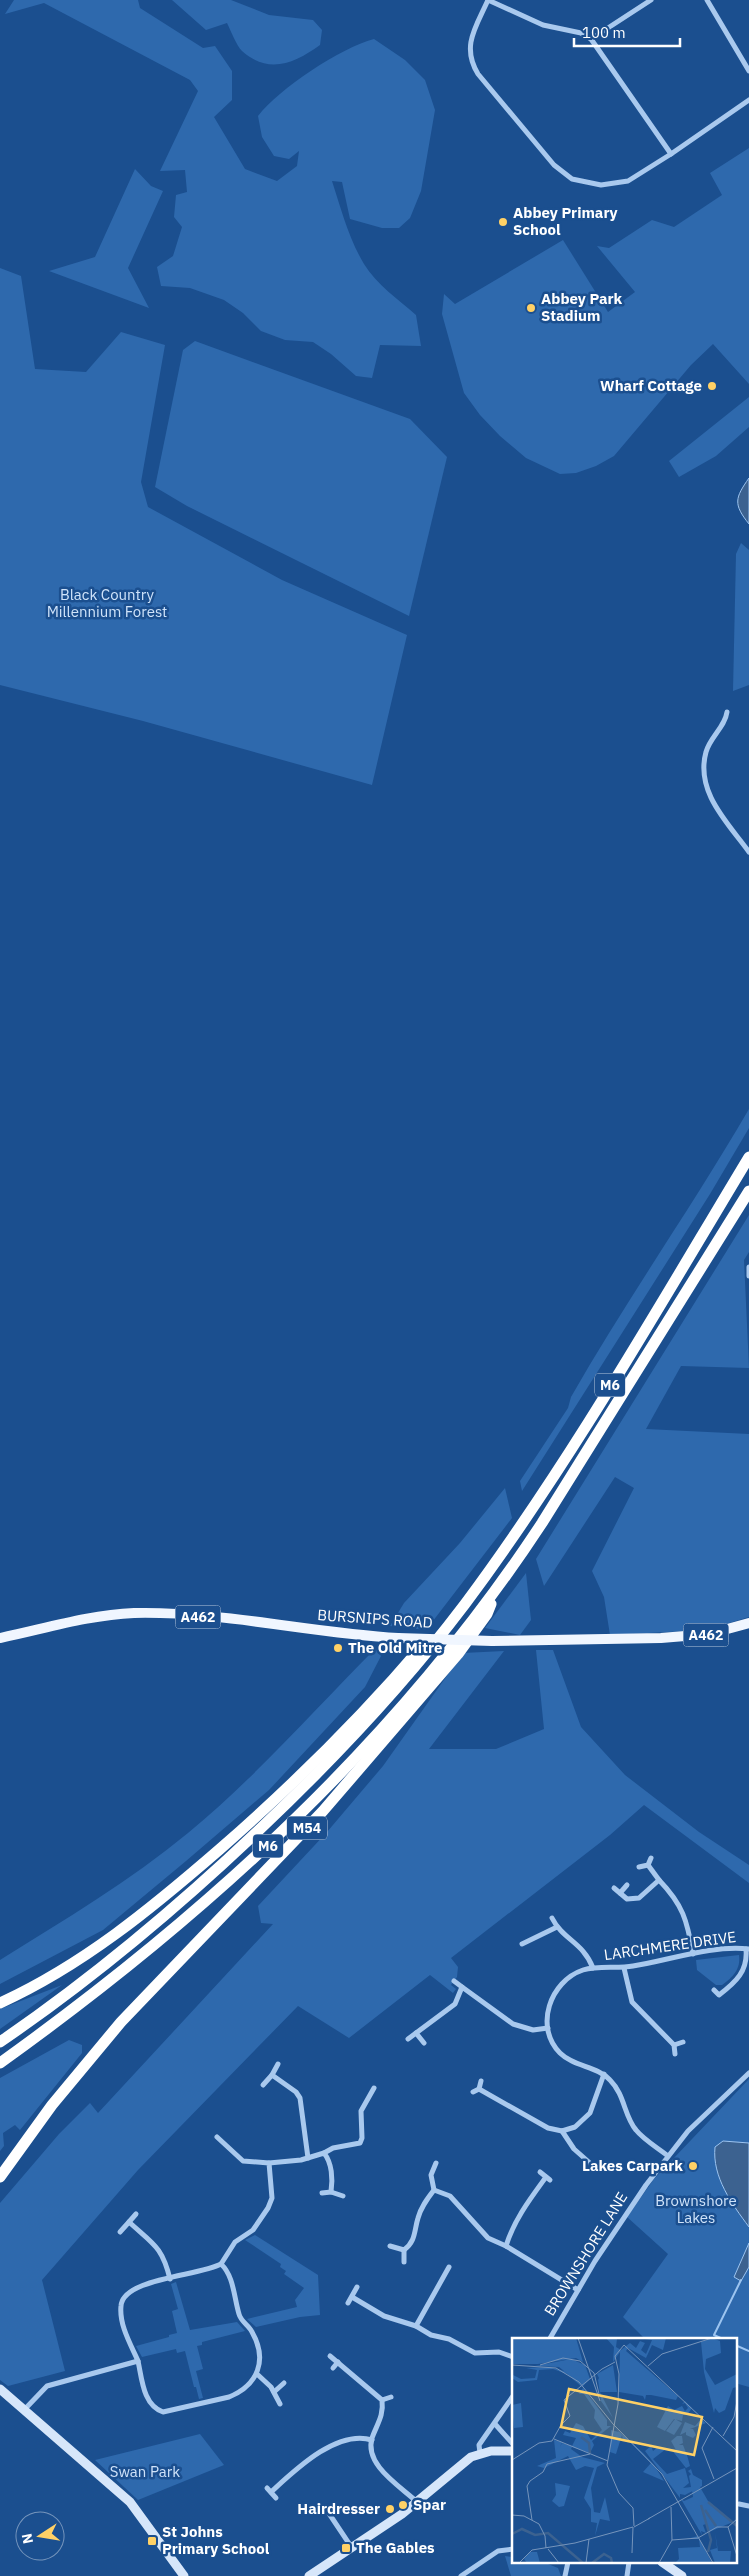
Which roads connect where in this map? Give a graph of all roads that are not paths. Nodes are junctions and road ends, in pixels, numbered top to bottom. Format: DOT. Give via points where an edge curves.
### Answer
graph roads {
  1 [pos="488,0"];
  2 [pos="651,0"];
  3 [pos="707,0"];
  4 [pos="592,39"];
  5 [pos="749,71"];
  6 [pos="749,100"];
  7 [pos="670,154"];
  8 [pos="727,712"];
  9 [pos="749,852"];
  10 [pos="749,1157"];
  11 [pos="749,1191"];
  12 [pos="749,1267"];
  13 [pos="749,1276"];
  14 [pos="497,1588"];
  15 [pos="462,1607"];
  16 [pos="749,1623"];
  17 [pos="0,1638"];
  18 [pos="317,1797"];
  19 [pos="651,1858"];
  20 [pos="648,1865"];
  21 [pos="639,1867"];
  22 [pos="213,1872"];
  23 [pos="659,1880"];
  24 [pos="628,1885"];
  25 [pos="614,1888"];
  26 [pos="620,1893"];
  27 [pos="552,1918"];
  28 [pos="557,1927"];
  29 [pos="522,1944"];
  30 [pos="748,1949"];
  31 [pos="693,1954"];
  32 [pos="183,1957"];
  33 [pos="80,1960"];
  34 [pos="593,1968"];
  35 [pos="624,1968"];
  36 [pos="454,1981"];
  37 [pos="462,1987"];
  38 [pos="714,1990"];
  39 [pos="0,2003"];
  40 [pos="548,2028"];
  41 [pos="416,2034"];
  42 [pos="408,2039"];
  43 [pos="0,2042"];
  44 [pos="682,2042"];
  45 [pos="424,2043"];
  46 [pos="674,2045"];
  47 [pos="675,2054"];
  48 [pos="0,2063"];
  49 [pos="278,2064"];
  50 [pos="749,2073"];
  51 [pos="604,2074"];
  52 [pos="272,2075"];
  53 [pos="480,2081"];
  54 [pos="263,2085"];
  55 [pos="374,2088"];
  56 [pos="479,2089"];
  57 [pos="473,2092"];
  58 [pos="562,2131"];
  59 [pos="217,2137"];
  60 [pos="324,2153"];
  61 [pos="668,2156"];
  62 [pos="308,2158"];
  63 [pos="269,2163"];
  64 [pos="436,2163"];
  65 [pos="591,2164"];
  66 [pos="540,2172"];
  67 [pos="0,2177"];
  68 [pos="434,2190"];
  69 [pos="331,2192"];
  70 [pos="322,2193"];
  71 [pos="343,2196"];
  72 [pos="136,2214"];
  73 [pos="128,2222"];
  74 [pos="120,2232"];
  75 [pos="390,2246"];
  76 [pos="506,2246"];
  77 [pos="404,2250"];
  78 [pos="404,2262"];
  79 [pos="221,2264"];
  80 [pos="449,2267"];
  81 [pos="170,2279"];
  82 [pos="357,2287"];
  83 [pos="578,2290"];
  84 [pos="352,2297"];
  85 [pos="348,2303"];
  86 [pos="416,2326"];
  87 [pos="550,2338"];
  88 [pos="330,2356"];
  89 [pos="512,2357"];
  90 [pos="138,2361"];
  91 [pos="338,2362"];
  92 [pos="333,2368"];
  93 [pos="257,2374"];
  94 [pos="284,2383"];
  95 [pos="0,2389"];
  96 [pos="274,2392"];
  97 [pos="390,2397"];
  98 [pos="512,2398"];
  99 [pos="382,2400"];
  100 [pos="280,2404"];
  101 [pos="24,2410"];
  102 [pos="496,2424"];
  103 [pos="372,2440"];
  104 [pos="512,2443"];
  105 [pos="512,2451"];
  106 [pos="480,2453"];
  107 [pos="276,2498"];
  108 [pos="417,2502"];
  109 [pos="739,2504"];
  110 [pos="749,2506"];
  111 [pos="328,2512"];
  112 [pos="352,2548"];
  113 [pos="512,2549"];
  114 [pos="629,2564"];
  115 [pos="665,2564"];
  116 [pos="184,2576"];
  117 [pos="309,2576"];
  118 [pos="461,2576"];
  119 [pos="627,2576"];
  120 [pos="682,2576"];
  1 -- 4 [label="street" via="508,12"];
  1 -- 7 [label="street" via="470,40 470,62 563,173 591,184 618,184"];
  2 -- 4 [label="street"];
  3 -- 5 [label="street"];
  4 -- 7 [label="street"];
  6 -- 7 [label="street"];
  8 -- 9 [label="street" via="726,720 712,736 705,753 704,776 713,804"];
  10 -- 15 [label="highway, M6" via="588,1421 525,1519"];
  11 -- 14 [label="highway, M6" via="600,1434"];
  12 -- 13 [label="street"];
  14 -- 18 [label="highway, M6" via="448,1654"];
  14 -- 32 [label="highway, M54" via="487,1614 413,1709 323,1811"];
  15 -- 22 [label="highway, M6" via="419,1662 331,1760"];
  15 -- 33 [label="highway, M54" via="441,1624 356,1717 256,1817 171,1892"];
  16 -- 17 [label="main road, BURSNIPS ROAD / A462, bridge" via="709,1634 661,1638 492,1641 349,1635 217,1618 134,1613 81,1620"];
  18 -- 32 [label="highway" via="294,1832 194,1938"];
  18 -- 48 [label="highway, M6" via="247,1867 157,1945 78,2008"];
  19 -- 20 [label="street"];
  20 -- 21 [label="street"];
  20 -- 23 [label="street"];
  22 -- 33 [label="highway" via="194,1881 92,1958"];
  22 -- 43 [label="highway, M6" via="67,1995"];
  23 -- 26 [label="street" via="639,1898 627,1899"];
  23 -- 31 [label="street" via="675,1896 684,1913"];
  24 -- 26 [label="street"];
  25 -- 26 [label="street"];
  27 -- 28 [label="street"];
  28 -- 29 [label="street"];
  28 -- 34 [label="street" via="584,1950"];
  30 -- 31 [label="street, LARCHMERE DRIVE"];
  30 -- 38 [label="street" via="739,1978 719,1995"];
  31 -- 35 [label="street, LARCHMERE DRIVE"];
  32 -- 67 [label="highway, M54" via="120,2022 52,2105"];
  33 -- 39 [label="highway, M54"];
  34 -- 35 [label="street, LARCHMERE DRIVE"];
  34 -- 40 [label="street, LARCHMERE DRIVE" via="574,1974 556,1989 548,2009"];
  35 -- 46 [label="street" via="632,2002"];
  36 -- 37 [label="street"];
  37 -- 40 [label="street" via="513,2024 533,2030"];
  37 -- 41 [label="street" via="454,2004"];
  40 -- 51 [label="street" via="554,2045 564,2056"];
  41 -- 42 [label="street"];
  41 -- 45 [label="street"];
  44 -- 46 [label="street"];
  46 -- 47 [label="street"];
  49 -- 52 [label="street"];
  50 -- 61 [label="street, BROWNSHORE LANE" via="688,2131"];
  51 -- 58 [label="street" via="590,2114 575,2127"];
  51 -- 61 [label="street" via="619,2092 636,2131"];
  52 -- 54 [label="street"];
  52 -- 62 [label="street" via="300,2098"];
  53 -- 56 [label="street"];
  55 -- 60 [label="street" via="361,2111 360,2143"];
  56 -- 57 [label="street"];
  56 -- 58 [label="street" via="548,2128"];
  58 -- 65 [label="street" via="574,2149"];
  59 -- 63 [label="street" via="243,2161"];
  60 -- 62 [label="street"];
  60 -- 69 [label="street" via="330,2166"];
  61 -- 83 [label="street, BROWNSHORE LANE" via="616,2228"];
  62 -- 63 [label="street"];
  63 -- 79 [label="street" via="272,2198 268,2208 253,2230 236,2242"];
  64 -- 68 [label="street" via="431,2176"];
  66 -- 76 [label="street" via="548,2178 521,2213"];
  68 -- 76 [label="street" via="450,2196 488,2238"];
  68 -- 77 [label="street" via="418,2218 414,2238"];
  69 -- 70 [label="street"];
  69 -- 71 [label="street"];
  72 -- 73 [label="street"];
  73 -- 74 [label="street"];
  73 -- 81 [label="street" via="163,2254"];
  75 -- 77 [label="street"];
  76 -- 83 [label="street"];
  77 -- 78 [label="street"];
  79 -- 81 [label="street"];
  79 -- 93 [label="street" via="228,2272 240,2317 255,2337 260,2363"];
  80 -- 86 [label="street"];
  81 -- 90 [label="street" via="134,2288 122,2300 121,2314 128,2341"];
  82 -- 84 [label="street"];
  83 -- 87 [label="street, BROWNSHORE LANE"];
  84 -- 85 [label="street"];
  84 -- 86 [label="street" via="384,2316"];
  86 -- 89 [label="street" via="475,2353 499,2352"];
  88 -- 91 [label="street"];
  90 -- 93 [label="street" via="148,2400 163,2412 235,2395"];
  90 -- 101 [label="street" via="47,2386"];
  91 -- 92 [label="street"];
  91 -- 99 [label="street"];
  93 -- 96 [label="street"];
  94 -- 96 [label="street"];
  95 -- 101 [label="main road"];
  96 -- 100 [label="street"];
  97 -- 99 [label="street"];
  98 -- 102 [label="street"];
  99 -- 103 [label="street" via="382,2415"];
  101 -- 116 [label="main road" via="130,2502"];
  102 -- 104 [label="street"];
  102 -- 106 [label="street" via="480,2445"];
  103 -- 107 [label="street" via="358,2436 341,2441 304,2462 269,2490"];
  103 -- 108 [label="street" via="372,2455 376,2463"];
  105 -- 106 [label="main road"];
  106 -- 108 [label="main road"];
  108 -- 112 [label="main road"];
  109 -- 110 [label="street"];
  111 -- 112 [label="street"];
  112 -- 117 [label="main road"];
  113 -- 118 [label="street" via="493,2553"];
  114 -- 119 [label="street"];
  115 -- 120 [label="main road"];
}
